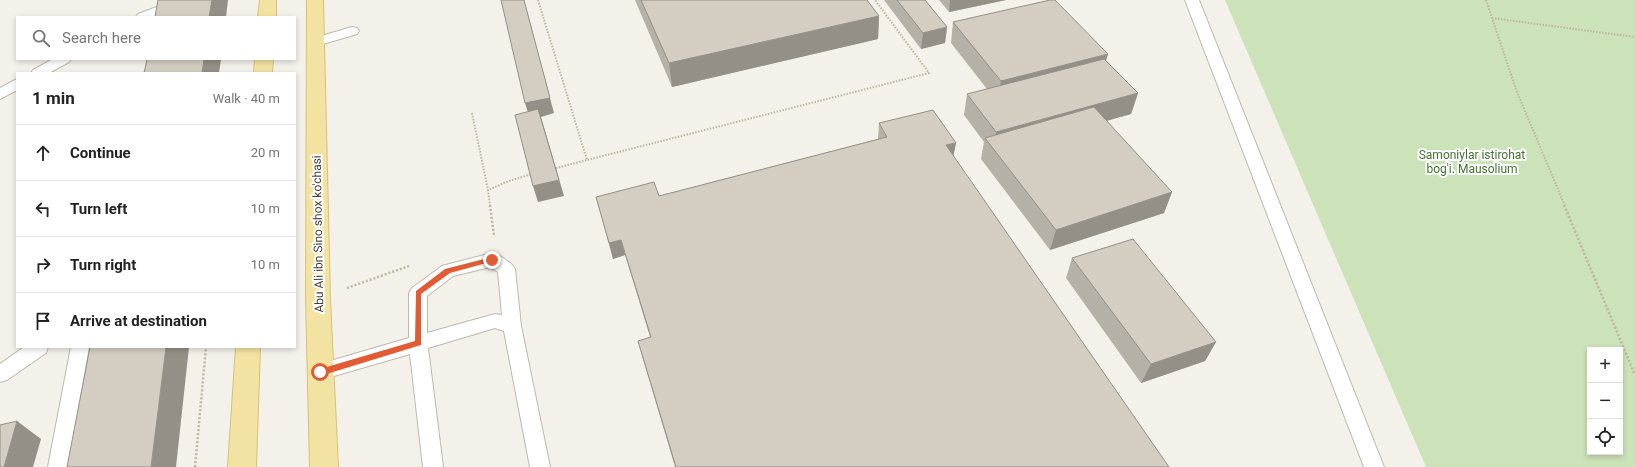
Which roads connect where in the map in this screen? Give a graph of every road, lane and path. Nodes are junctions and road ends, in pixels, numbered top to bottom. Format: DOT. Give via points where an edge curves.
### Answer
graph roads {
  1 [pos="268,0"];
  2 [pos="316,0"];
  3 [pos="538,0"];
  4 [pos="875,0"];
  5 [pos="1192,0"];
  6 [pos="1486,0"];
  7 [pos="162,9"];
  8 [pos="145,16"];
  9 [pos="267,16"];
  10 [pos="1492,18"];
  11 [pos="352,32"];
  12 [pos="1635,37"];
  13 [pos="316,42"];
  14 [pos="62,60"];
  15 [pos="264,60"];
  16 [pos="40,72"];
  17 [pos="263,72"];
  18 [pos="16,85"];
  19 [pos="0,94"];
  20 [pos="472,113"];
  21 [pos="587,160"];
  22 [pos="551,169"];
  23 [pos="537,173"];
  24 [pos="488,190"];
  25 [pos="487,239"];
  26 [pos="413,265"];
  27 [pos="318,298"];
  28 [pos="512,326"];
  29 [pos="418,343"];
  30 [pos="38,348"];
  31 [pos="80,348"];
  32 [pos="206,348"];
  33 [pos="248,348"];
  34 [pos="320,372"];
  35 [pos="0,374"];
  36 [pos="1635,374"];
  37 [pos="58,467"];
  38 [pos="195,467"];
  39 [pos="242,467"];
  40 [pos="324,467"];
  41 [pos="433,467"];
  42 [pos="540,467"];
  43 [pos="1374,467"];
  1 -- 9 [label="main road"];
  2 -- 13 [label="main road, Abu Ali ibn Sino shox ko'chasi"];
  3 -- 21 [label="path"];
  4 -- 21 [label="path" via="929,73"];
  5 -- 43 [label="lane"];
  6 -- 10 [label="path"];
  7 -- 8 [label="lane"];
  10 -- 12 [label="path"];
  10 -- 36 [label="path" via="1517,92"];
  11 -- 13 [label="lane"];
  13 -- 27 [label="main road, Abu Ali ibn Sino shox ko'chasi"];
  14 -- 16 [label="lane"];
  15 -- 17 [label="main road"];
  18 -- 19 [label="lane"];
  20 -- 24 [label="path"];
  21 -- 22 [label="path"];
  23 -- 24 [label="path"];
  24 -- 25 [label="path" via="494,236"];
  26 -- 27 [label="path"];
  27 -- 34 [label="main road, Abu Ali ibn Sino shox ko'chasi"];
  28 -- 29 [label="lane" via="495,320"];
  28 -- 29 [label="lane" via="506,269 492,260 448,271 418,293"];
  28 -- 42 [label="lane"];
  29 -- 34 [label="lane"];
  29 -- 41 [label="lane"];
  30 -- 35 [label="lane"];
  31 -- 37 [label="lane"];
  32 -- 38 [label="path"];
  33 -- 39 [label="main road"];
  34 -- 40 [label="main road, Abu Ali ibn Sino shox ko'chasi"];
}
